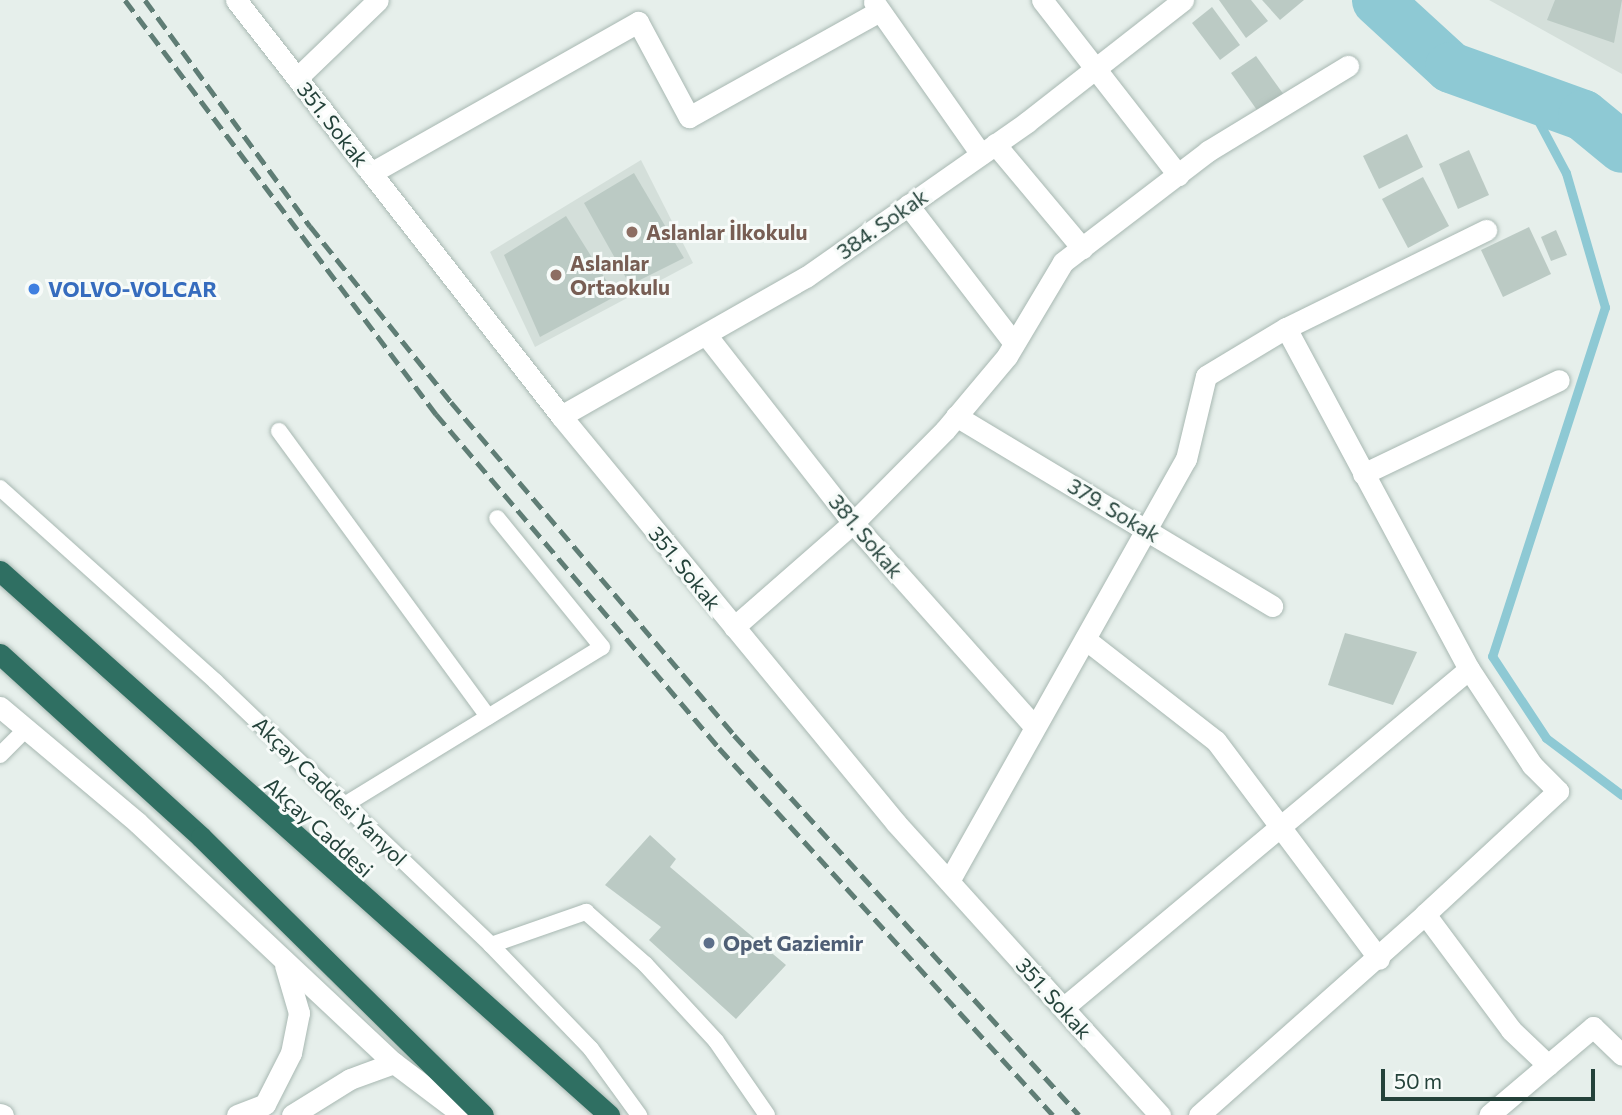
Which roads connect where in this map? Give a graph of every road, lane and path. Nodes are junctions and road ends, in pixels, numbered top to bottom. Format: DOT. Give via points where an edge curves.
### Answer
graph roads {
  1 [pos="236,0"];
  2 [pos="378,0"];
  3 [pos="1042,0"];
  4 [pos="1183,0"];
  5 [pos="876,6"];
  6 [pos="1348,66"];
  7 [pos="1093,70"];
  8 [pos="297,78"];
  9 [pos="988,149"];
  10 [pos="371,173"];
  11 [pos="1178,174"];
  12 [pos="908,205"];
  13 [pos="1486,230"];
  14 [pos="1082,248"];
  15 [pos="1286,328"];
  16 [pos="708,336"];
  17 [pos="1014,344"];
  18 [pos="1559,380"];
  19 [pos="561,416"];
  20 [pos="956,416"];
  21 [pos="279,431"];
  22 [pos="1363,474"];
  23 [pos="0,488"];
  24 [pos="497,518"];
  25 [pos="853,523"];
  26 [pos="1146,529"];
  27 [pos="0,571"];
  28 [pos="1272,606"];
  29 [pos="734,627"];
  30 [pos="1085,639"];
  31 [pos="0,654"];
  32 [pos="1469,669"];
  33 [pos="0,707"];
  34 [pos="488,718"];
  35 [pos="1035,727"];
  36 [pos="26,729"];
  37 [pos="0,755"];
  38 [pos="346,804"];
  39 [pos="1283,825"];
  40 [pos="948,881"];
  41 [pos="1425,914"];
  42 [pos="491,945"];
  43 [pos="1379,959"];
  44 [pos="285,965"];
  45 [pos="1063,1008"];
  46 [pos="1622,1055"];
  47 [pos="394,1063"];
  48 [pos="1548,1065"];
  49 [pos="303,1112"];
  50 [pos="237,1115"];
  51 [pos="463,1115"];
  52 [pos="483,1115"];
  53 [pos="609,1115"];
  54 [pos="639,1115"];
  55 [pos="767,1115"];
  56 [pos="1160,1115"];
  57 [pos="1199,1115"];
  58 [pos="1489,1115"];
  1 -- 8 [label="street, 351. Sokak"];
  2 -- 8 [label="street"];
  3 -- 7 [label="street"];
  4 -- 7 [label="street, 384. Sokak"];
  5 -- 9 [label="street"];
  5 -- 10 [label="street" via="689,117 638,22"];
  6 -- 11 [label="street"];
  7 -- 9 [label="street, 384. Sokak"];
  7 -- 11 [label="street"];
  8 -- 10 [label="street, 351. Sokak"];
  9 -- 12 [label="street, 384. Sokak"];
  9 -- 14 [label="street"];
  10 -- 19 [label="street, 351. Sokak"];
  11 -- 14 [label="street"];
  12 -- 16 [label="street, 384. Sokak"];
  12 -- 17 [label="street"];
  13 -- 15 [label="street"];
  14 -- 17 [label="street" via="1042,292"];
  15 -- 22 [label="street"];
  15 -- 26 [label="street" via="1206,376 1186,459"];
  16 -- 19 [label="street, 384. Sokak"];
  16 -- 25 [label="street, 381. Sokak"];
  17 -- 20 [label="street"];
  18 -- 22 [label="street"];
  19 -- 29 [label="street, 351. Sokak"];
  20 -- 25 [label="street"];
  20 -- 26 [label="street, 379. Sokak"];
  21 -- 34 [label="lane"];
  22 -- 32 [label="street"];
  23 -- 38 [label="lane, Akçay Caddesi Yanyol"];
  24 -- 34 [label="lane" via="602,647"];
  25 -- 29 [label="street"];
  25 -- 35 [label="street, 381. Sokak"];
  26 -- 28 [label="street, 379. Sokak"];
  26 -- 30 [label="street"];
  27 -- 53 [label="highway, Akçay Caddesi"];
  29 -- 40 [label="street, 351. Sokak"];
  30 -- 35 [label="street"];
  30 -- 39 [label="street" via="1216,741"];
  31 -- 52 [label="highway" via="201,837"];
  32 -- 39 [label="street"];
  32 -- 41 [label="street" via="1532,765 1558,791"];
  33 -- 36 [label="street"];
  34 -- 38 [label="lane"];
  35 -- 40 [label="street"];
  36 -- 37 [label="lane"];
  36 -- 44 [label="street" via="138,822"];
  38 -- 42 [label="lane, Akçay Caddesi Yanyol"];
  39 -- 43 [label="street"];
  39 -- 45 [label="street"];
  40 -- 45 [label="street, 351. Sokak"];
  41 -- 43 [label="street"];
  41 -- 48 [label="street" via="1511,1030"];
  42 -- 54 [label="lane, Akçay Caddesi Yanyol" via="591,1049"];
  42 -- 55 [label="lane" via="586,912 645,964 716,1041"];
  43 -- 57 [label="street"];
  44 -- 47 [label="street"];
  44 -- 50 [label="street" via="299,1013 291,1054 265,1104"];
  45 -- 56 [label="street, 351. Sokak"];
  46 -- 48 [label="street" via="1593,1027"];
  47 -- 49 [label="street"];
  47 -- 51 [label="street"];
  48 -- 58 [label="street"];
}
